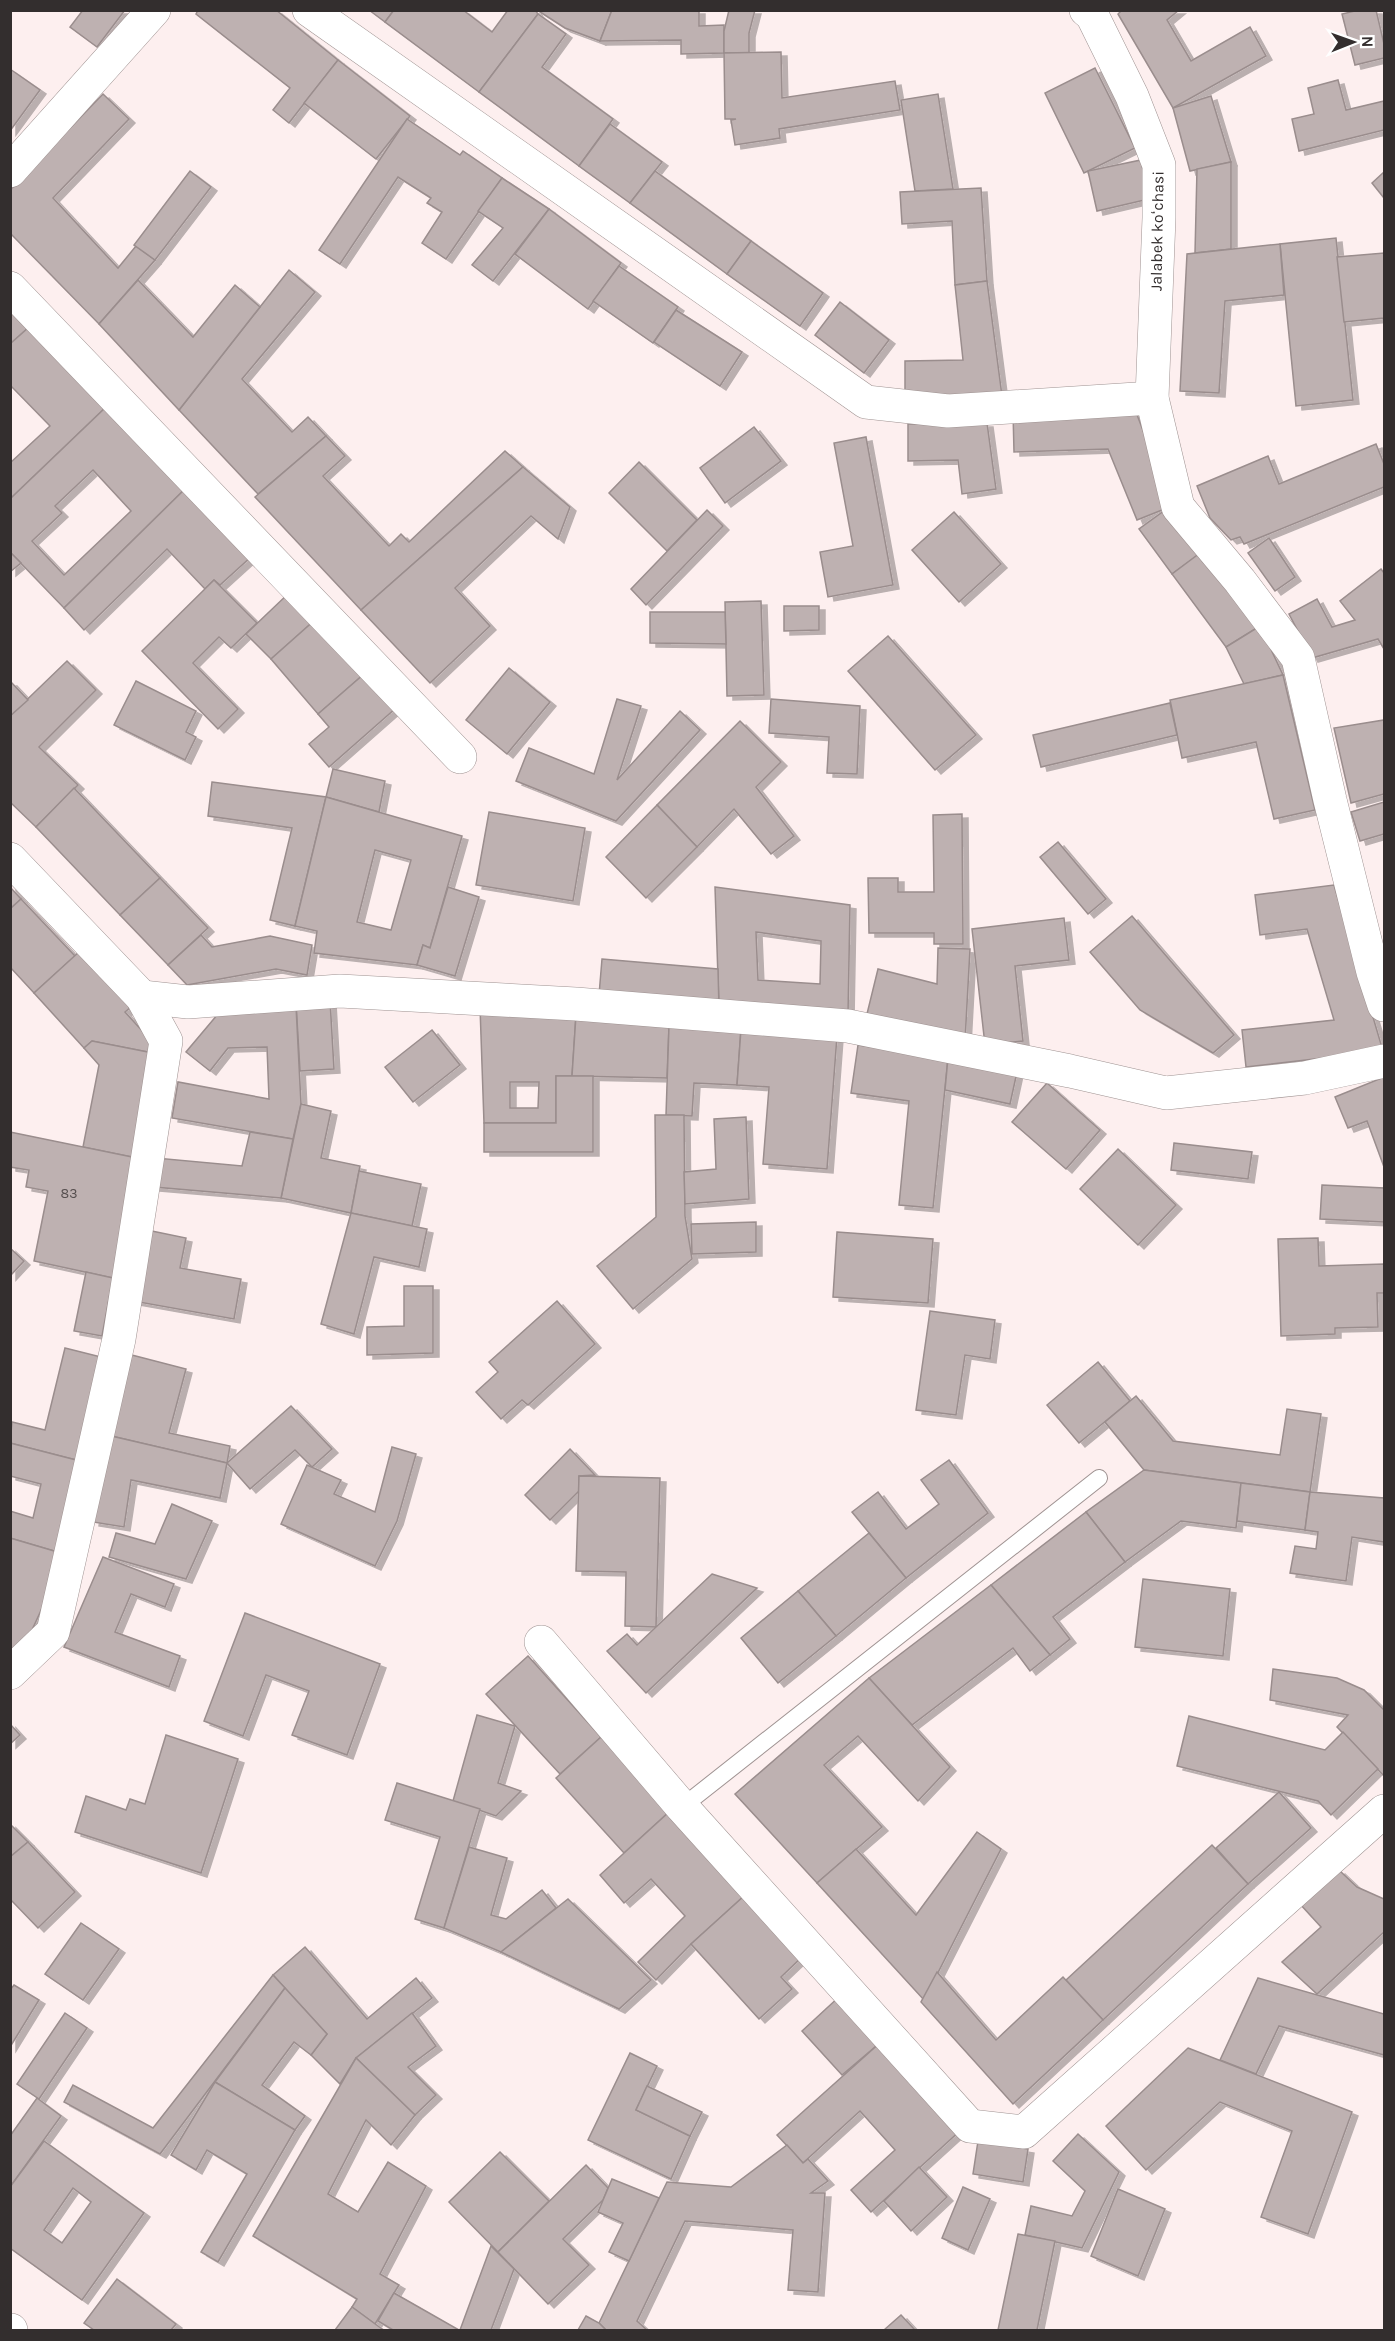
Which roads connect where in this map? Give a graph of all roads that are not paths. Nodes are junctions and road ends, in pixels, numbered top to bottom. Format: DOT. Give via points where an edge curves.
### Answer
graph roads {
  1 [pos="153,10"];
  2 [pos="309,10"];
  3 [pos="1086,10"];
  4 [pos="10,171"];
  5 [pos="10,288"];
  6 [pos="1152,398"];
  7 [pos="460,758"];
  8 [pos="10,859"];
  9 [pos="142,998"];
  10 [pos="1384,1005"];
  11 [pos="1384,1061"];
  12 [pos="1099,1478"];
  13 [pos="541,1642"];
  14 [pos="10,1673"];
  15 [pos="682,1807"];
  16 [pos="1384,1811"];
  1 -- 4 [label="street"];
  2 -- 6 [label="street" via="866,402 948,411"];
  3 -- 6 [label="street, Jalabek koʻchasi" via="1132,96 1159,165"];
  5 -- 7 [label="street"];
  6 -- 10 [label="street, Jalabek koʻchasi" via="1178,507 1299,658 1330,800"];
  8 -- 9 [label="street"];
  9 -- 11 [label="street" via="188,1002 340,991 576,1004 849,1026 1166,1093 1305,1078"];
  9 -- 14 [label="street" via="166,1041 118,1339 53,1632"];
  12 -- 15 [label="lane"];
  13 -- 15 [label="street"];
  15 -- 16 [label="street" via="970,2126 1024,2132"];
}
